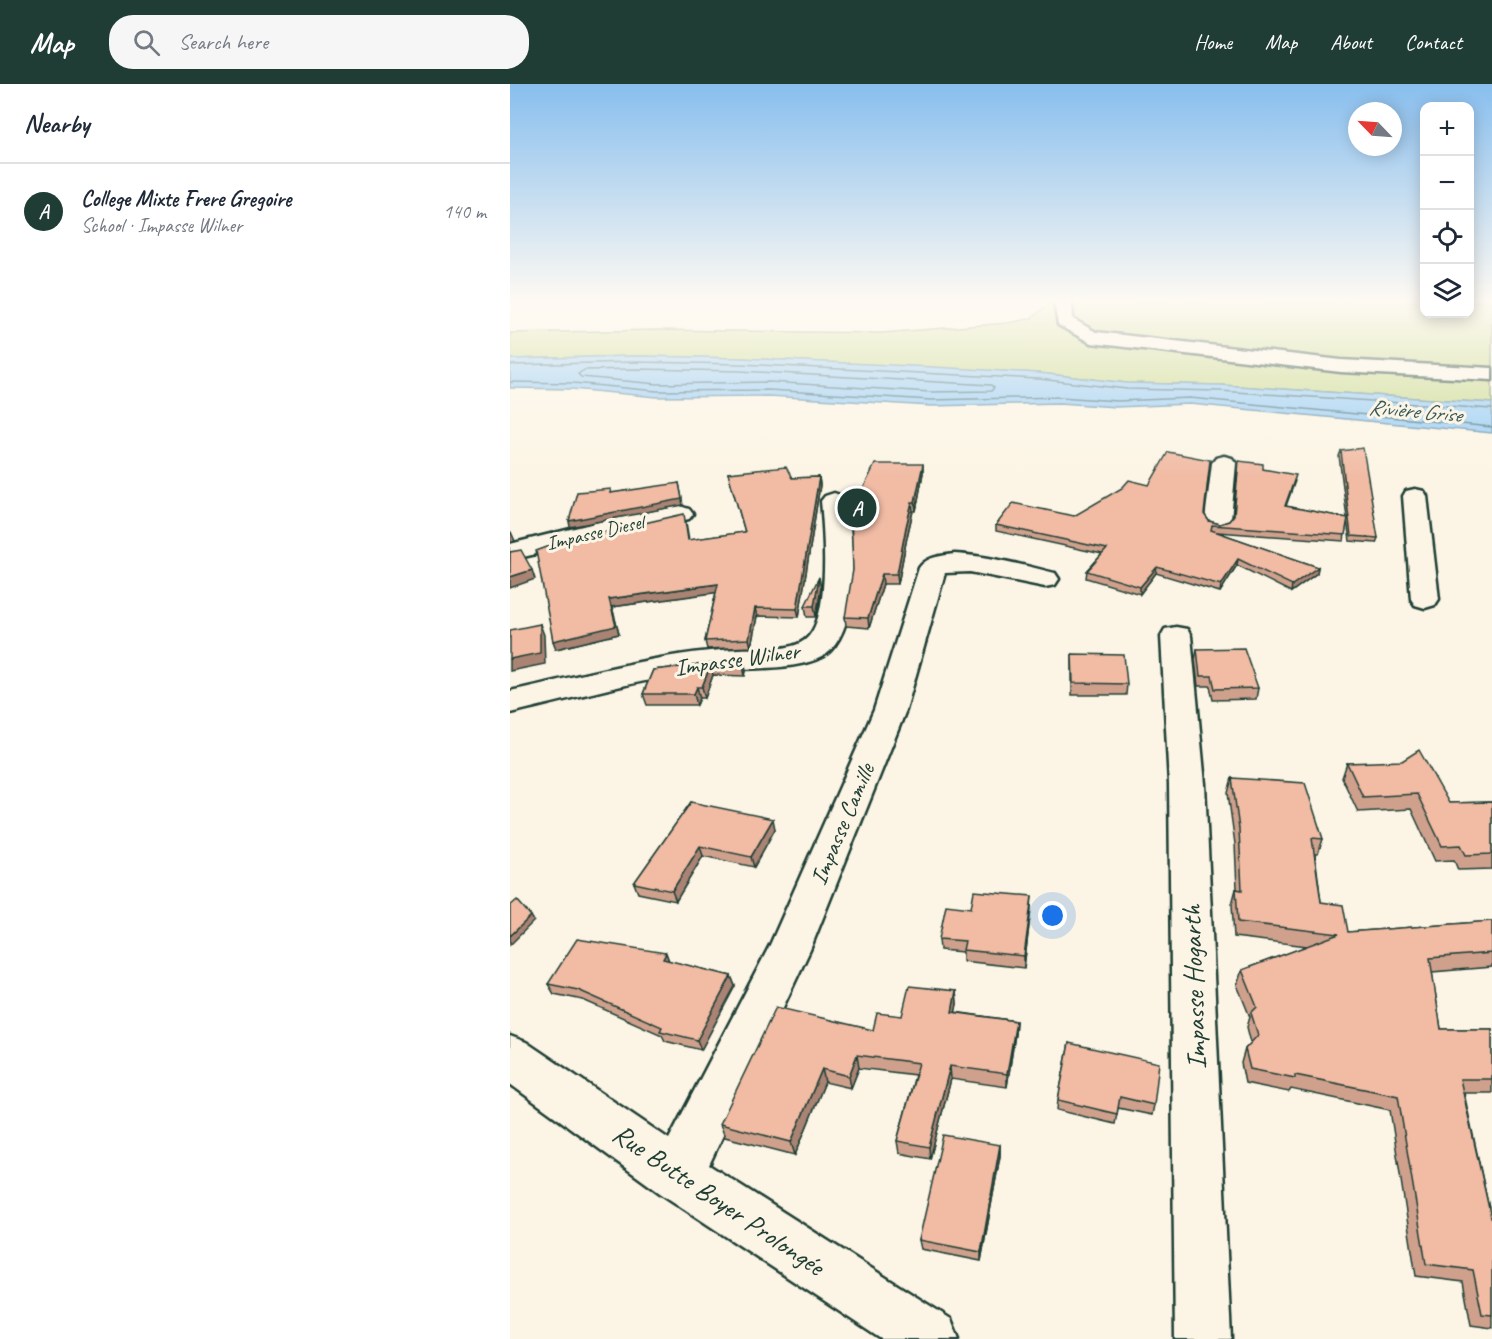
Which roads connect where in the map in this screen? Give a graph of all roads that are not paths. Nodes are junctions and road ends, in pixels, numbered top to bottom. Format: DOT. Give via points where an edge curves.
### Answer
graph roads {
  1 [pos="1306,361"];
  2 [pos="1492,374"];
  3 [pos="1224,463"];
  4 [pos="1415,496"];
  5 [pos="834,501"];
  6 [pos="680,514"];
  7 [pos="1218,520"];
  8 [pos="510,552"];
  9 [pos="1045,579"];
  10 [pos="1425,599"];
  11 [pos="1176,636"];
  12 [pos="510,702"];
  13 [pos="510,1057"];
  14 [pos="678,1175"];
  15 [pos="931,1339"];
  16 [pos="1203,1339"];
  1 -- 2 [label="street"];
  3 -- 7 [label="street"];
  4 -- 10 [label="street"];
  5 -- 12 [label="street, Impasse Wilner" via="837,594 827,634 818,645 808,651 770,657 663,669"];
  6 -- 8 [label="street, Impasse Diesel"];
  9 -- 14 [label="street, Impasse Camille" via="956,562 933,568 890,710 789,950"];
  11 -- 16 [label="street, Impasse Hogarth" via="1187,784"];
  13 -- 14 [label="street, Rue Butte Boyer Prolongée"];
  14 -- 15 [label="street, Rue Butte Boyer Prolongée"];
}
